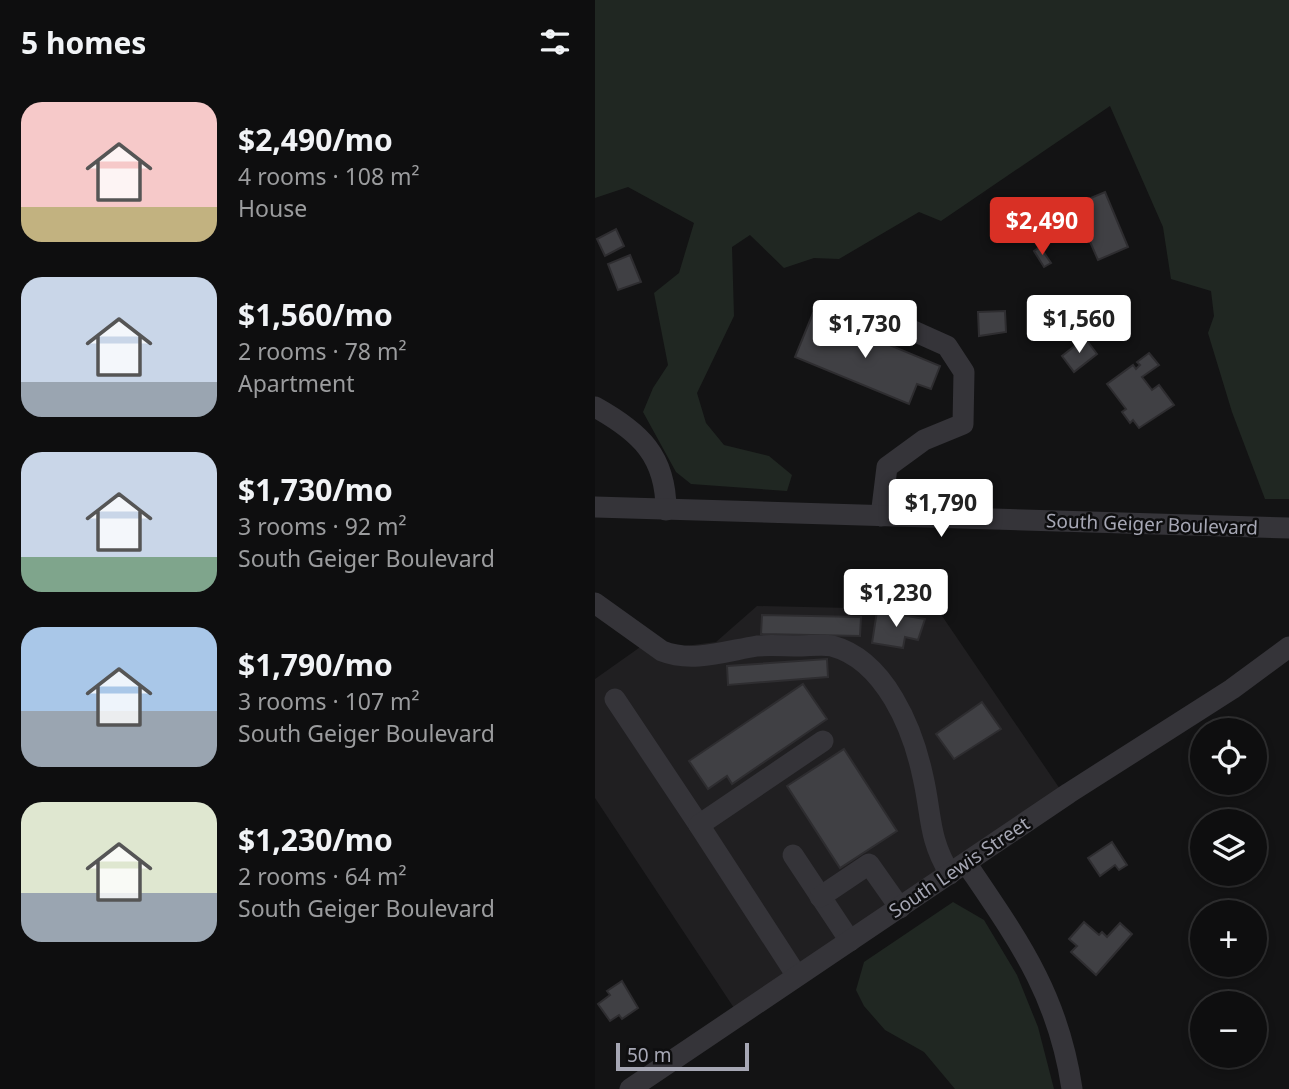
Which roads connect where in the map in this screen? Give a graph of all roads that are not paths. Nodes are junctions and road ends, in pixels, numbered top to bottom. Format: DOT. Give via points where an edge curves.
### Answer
graph roads {
  1 [pos="869,311"];
  2 [pos="595,407"];
  3 [pos="595,508"];
  4 [pos="666,510"];
  5 [pos="881,516"];
  6 [pos="1289,528"];
  7 [pos="595,603"];
  8 [pos="1289,647"];
  9 [pos="615,699"];
  10 [pos="823,741"];
  11 [pos="699,825"];
  12 [pos="793,855"];
  13 [pos="958,869"];
  14 [pos="820,897"];
  15 [pos="900,908"];
  16 [pos="850,941"];
  17 [pos="797,976"];
  18 [pos="629,1089"];
  19 [pos="1072,1089"];
  1 -- 5 [label="street" via="947,346 964,372 963,424 923,440 887,467"];
  2 -- 4 [label="street" via="634,434 652,454 665,483"];
  3 -- 4 [label="street, South Geiger Boulevard"];
  4 -- 5 [label="street, South Geiger Boulevard"];
  5 -- 6 [label="street, South Geiger Boulevard"];
  7 -- 13 [label="street" via="673,655 758,646 831,646 865,664 902,714 924,781 933,842"];
  8 -- 13 [label="street, South Lewis Street"];
  9 -- 11 [label="street"];
  10 -- 11 [label="street"];
  11 -- 17 [label="street"];
  12 -- 14 [label="street"];
  13 -- 15 [label="street, South Lewis Street"];
  13 -- 19 [label="street" via="1020,944 1048,995 1067,1053"];
  14 -- 15 [label="street" via="870,864"];
  14 -- 16 [label="street"];
  15 -- 16 [label="street, South Lewis Street"];
  16 -- 17 [label="street, South Lewis Street"];
  17 -- 18 [label="street, South Lewis Street"];
}
